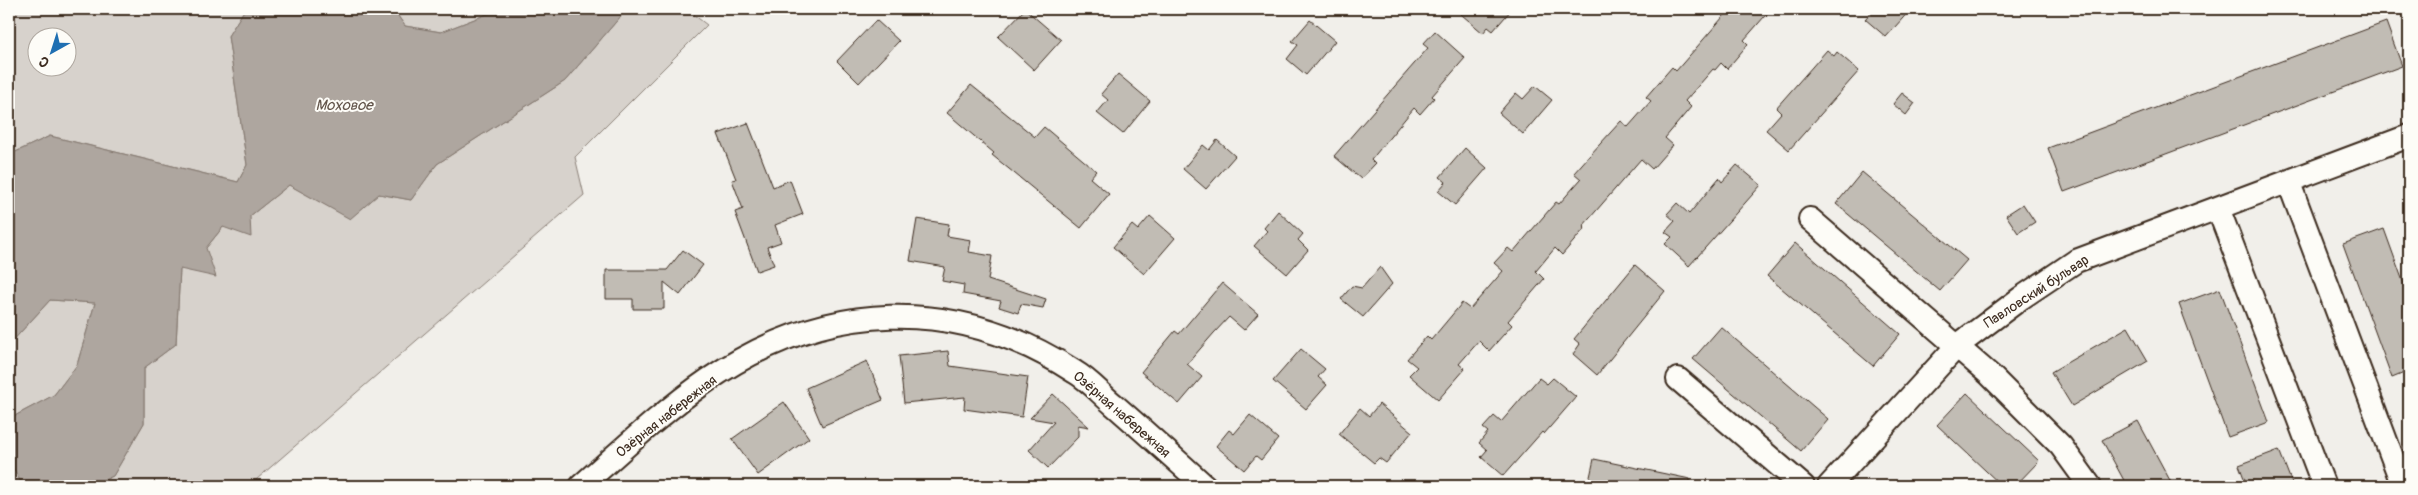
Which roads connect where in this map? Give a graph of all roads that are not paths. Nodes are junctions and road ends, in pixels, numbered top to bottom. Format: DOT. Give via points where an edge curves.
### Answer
graph roads {
  1 [pos="2409,136"];
  2 [pos="2289,182"];
  3 [pos="2218,208"];
  4 [pos="1810,220"];
  5 [pos="1957,346"];
  6 [pos="1678,379"];
  7 [pos="581,486"];
  8 [pos="1205,486"];
  9 [pos="1803,486"];
  10 [pos="1829,486"];
  11 [pos="2090,486"];
  12 [pos="2324,486"];
  13 [pos="2403,486"];
  1 -- 2 [label="street, Павловский бульвар"];
  2 -- 3 [label="street, Павловский бульвар"];
  2 -- 13 [label="street"];
  3 -- 5 [label="street, Павловский бульвар" via="2076,261"];
  3 -- 12 [label="street"];
  4 -- 5 [label="street"];
  5 -- 10 [label="street, Павловский бульвар"];
  5 -- 11 [label="street" via="2061,446"];
  6 -- 9 [label="street"];
  7 -- 8 [label="street, Озёрная набережная" via="709,380 776,342 828,324 889,316 950,319 1018,340 1076,372"];
}
